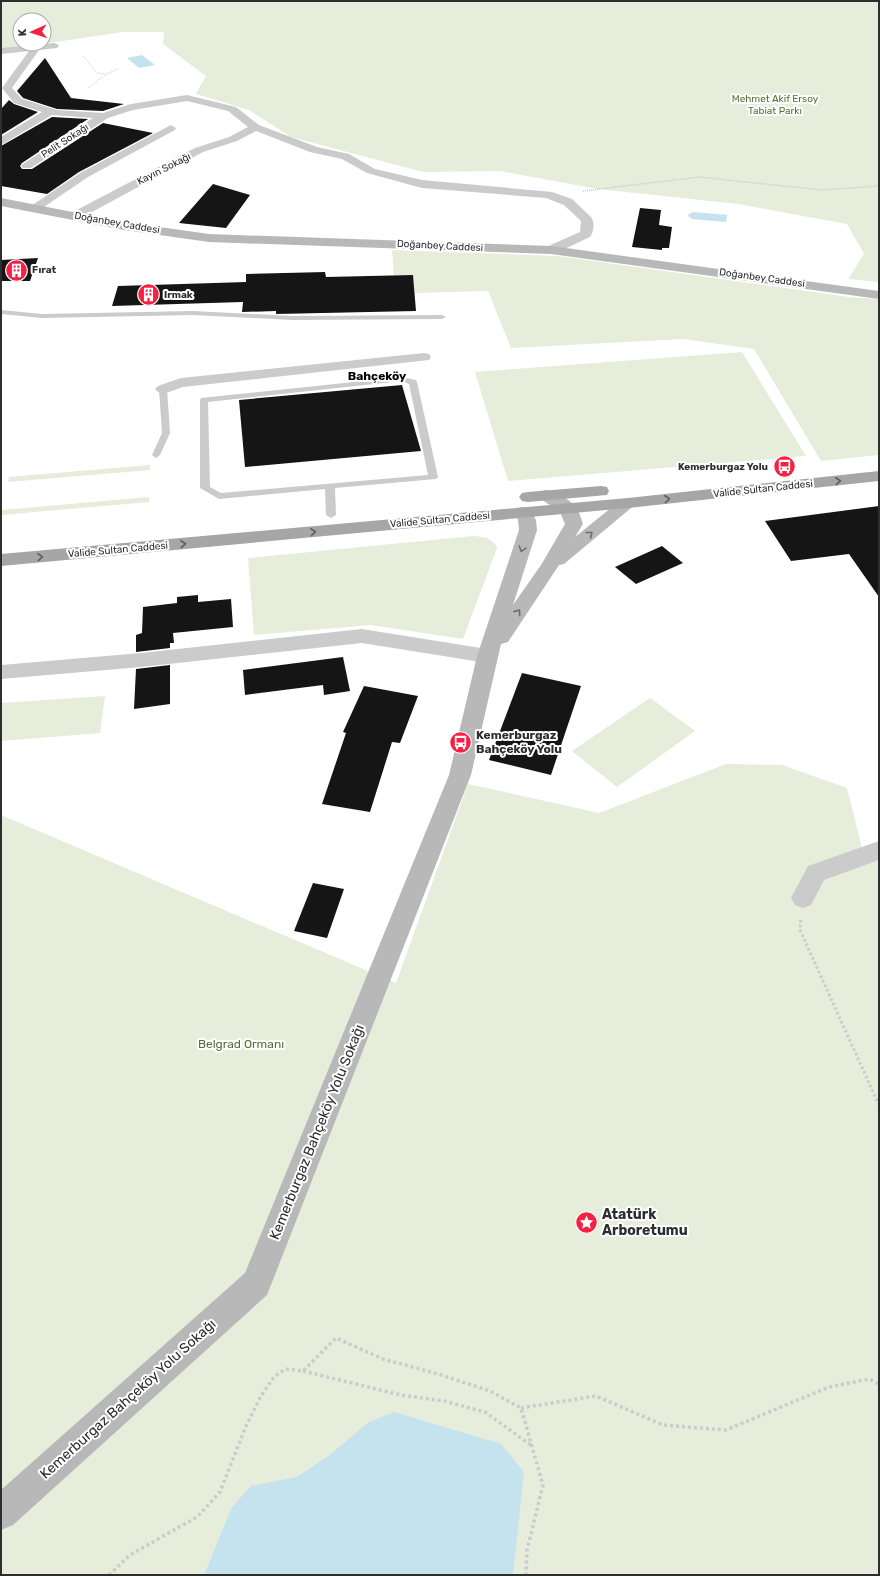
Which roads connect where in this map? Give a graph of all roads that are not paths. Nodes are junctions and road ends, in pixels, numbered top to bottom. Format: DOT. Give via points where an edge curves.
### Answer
graph roads {
  1 [pos="12,50"];
  2 [pos="1,51"];
  3 [pos="33,52"];
  4 [pos="1,98"];
  5 [pos="49,113"];
  6 [pos="104,116"];
  7 [pos="255,127"];
  8 [pos="171,128"];
  9 [pos="1,142"];
  10 [pos="27,166"];
  11 [pos="1,202"];
  12 [pos="34,208"];
  13 [pos="75,216"];
  14 [pos="551,250"];
  15 [pos="879,295"];
  16 [pos="1,312"];
  17 [pos="442,317"];
  18 [pos="424,357"];
  19 [pos="163,389"];
  20 [pos="156,455"];
  21 [pos="879,462"];
  22 [pos="879,476"];
  23 [pos="330,486"];
  24 [pos="547,495"];
  25 [pos="628,503"];
  26 [pos="568,509"];
  27 [pos="523,512"];
  28 [pos="331,515"];
  29 [pos="1,546"];
  30 [pos="1,560"];
  31 [pos="549,568"];
  32 [pos="488,656"];
  33 [pos="1,672"];
  34 [pos="879,850"];
  35 [pos="803,898"];
  36 [pos="1,1513"];
  1 -- 2 [label="street"];
  3 -- 5 [label="street" via="6,88 18,101"];
  4 -- 5 [label="street"];
  5 -- 6 [label="street"];
  5 -- 9 [label="street"];
  6 -- 7 [label="street" via="131,107 187,98 232,109"];
  6 -- 10 [label="street, Pelit Sokağı"];
  7 -- 13 [label="street, Kayın Sokağı" via="233,139 200,150"];
  7 -- 14 [label="street" via="314,150 345,156 371,171 422,184 548,195 568,202 588,220 586,234"];
  8 -- 12 [label="street" via="84,175"];
  11 -- 12 [label="street, Doğanbey Caddesi"];
  12 -- 13 [label="street, Doğanbey Caddesi"];
  13 -- 14 [label="street, Doğanbey Caddesi" via="209,238"];
  14 -- 15 [label="street, Doğanbey Caddesi"];
  16 -- 17 [label="lane" via="42,316 193,313 292,318"];
  18 -- 19 [label="street" via="181,383"];
  19 -- 20 [label="lane" via="166,433"];
  21 -- 24 [label="main road, Valide Sultan Caddesi" via="781,474"];
  25 -- 22 [label="main road, Valide Sultan Caddesi, one-way"];
  23 -- 23 [label="lane" via="219,496 205,488 204,400 402,379 413,382 433,477"];
  23 -- 28 [label="lane"];
  24 -- 26 [label="street"];
  24 -- 28 [label="main road, Valide Sultan Caddesi"];
  25 -- 26 [label="main road, Valide Sultan Caddesi"];
  31 -- 25 [label="street, one-way"];
  26 -- 27 [label="main road, Valide Sultan Caddesi"];
  26 -- 31 [label="street" via="574,524"];
  30 -- 27 [label="main road, Valide Sultan Caddesi, one-way"];
  27 -- 32 [label="street, Kemerburgaz Bahçeköy Yolu Sokağı, one-way" via="528,530"];
  28 -- 29 [label="main road, Valide Sultan Caddesi"];
  32 -- 31 [label="street, one-way"];
  32 -- 33 [label="street" via="362,636"];
  32 -- 36 [label="street, Kemerburgaz Bahçeköy Yolu Sokağı" via="460,775 256,1284"];
  34 -- 35 [label="street" via="816,873"];
}
